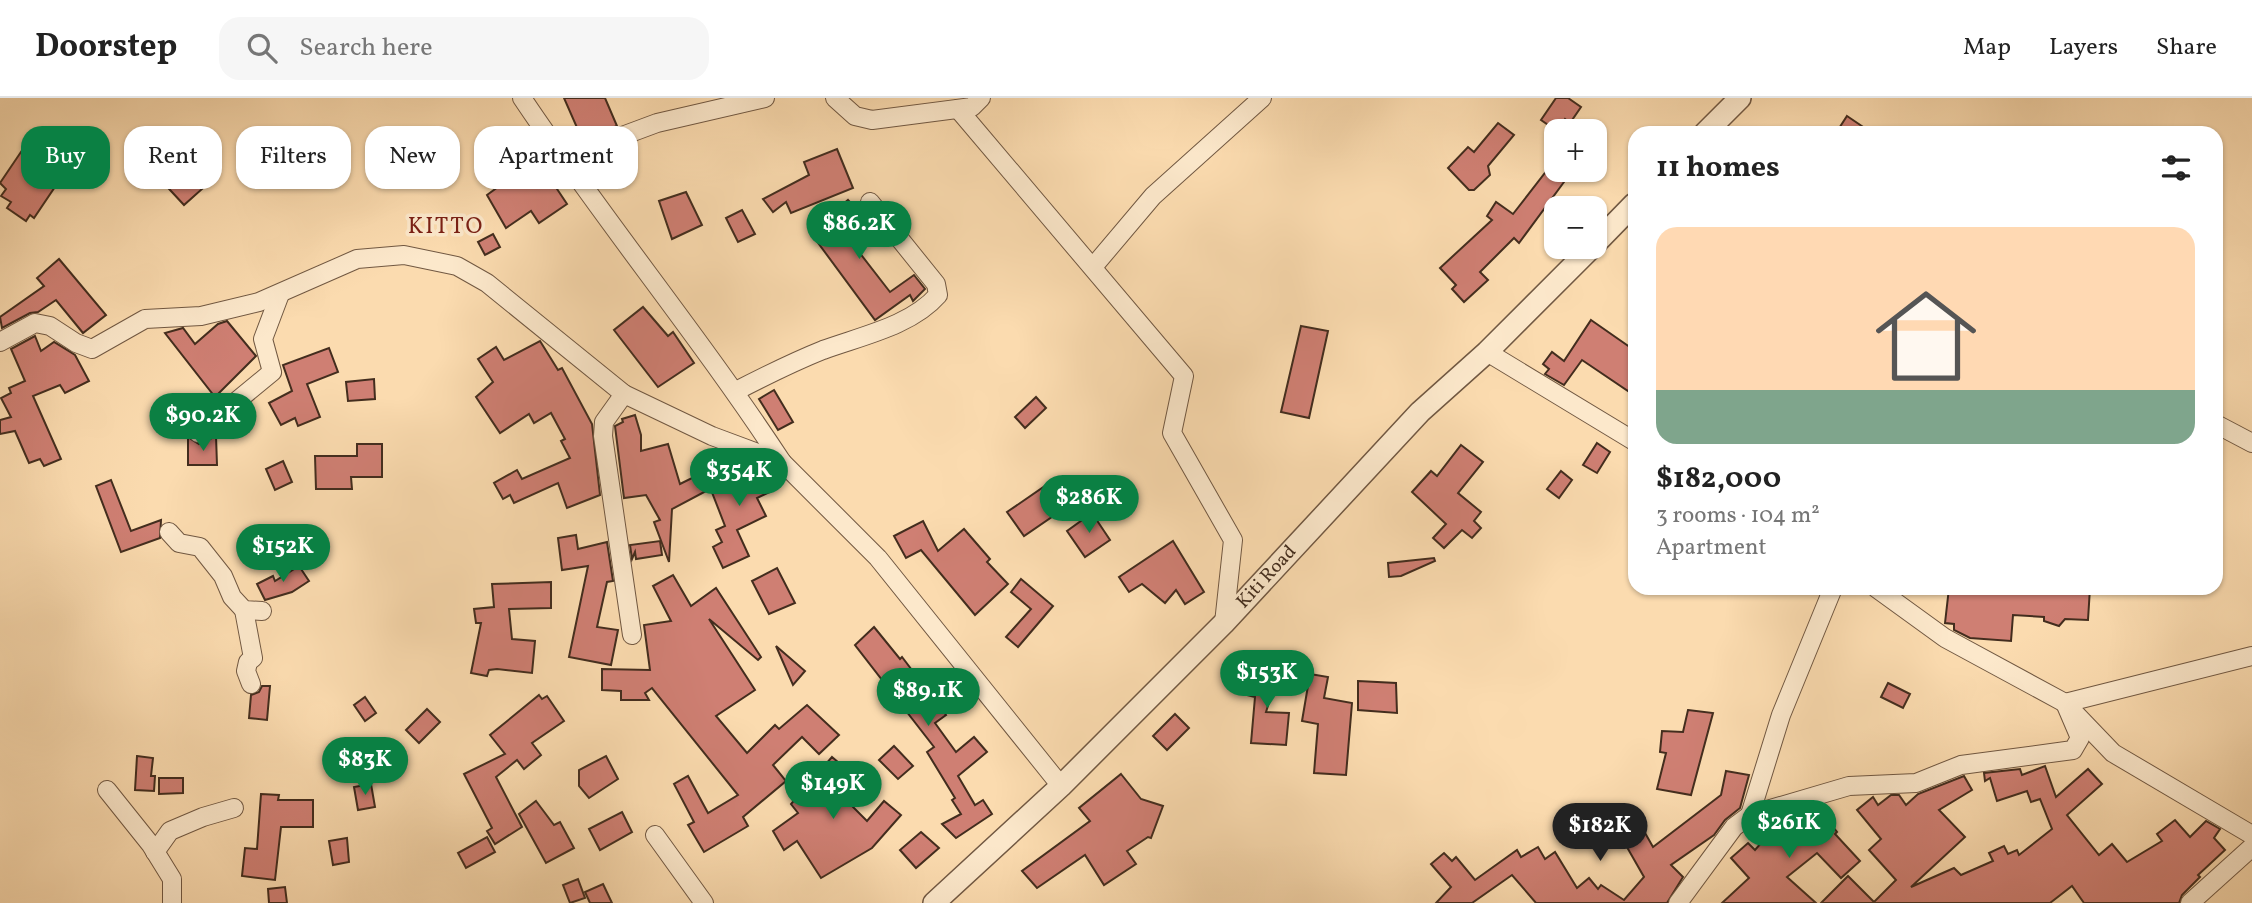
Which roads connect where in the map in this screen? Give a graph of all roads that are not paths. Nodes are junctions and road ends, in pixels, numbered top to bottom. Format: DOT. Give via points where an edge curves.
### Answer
graph roads {
  1 [pos="522,98"];
  2 [pos="765,98"];
  3 [pos="835,98"];
  4 [pos="981,98"];
  5 [pos="1262,98"];
  6 [pos="1740,98"];
  7 [pos="958,109"];
  8 [pos="541,126"];
  9 [pos="1712,126"];
  10 [pos="638,130"];
  11 [pos="585,189"];
  12 [pos="870,202"];
  13 [pos="1628,210"];
  14 [pos="1607,232"];
  15 [pos="1580,259"];
  16 [pos="1093,267"];
  17 [pos="280,294"];
  18 [pos="0,342"];
  19 [pos="1488,352"];
  20 [pos="736,391"];
  21 [pos="624,394"];
  22 [pos="2223,428"];
  23 [pos="198,433"];
  24 [pos="1628,437"];
  25 [pos="2252,443"];
  26 [pos="782,462"];
  27 [pos="169,532"];
  28 [pos="1830,595"];
  29 [pos="1886,595"];
  30 [pos="244,610"];
  31 [pos="262,611"];
  32 [pos="1224,623"];
  33 [pos="632,635"];
  34 [pos="2252,656"];
  35 [pos="251,684"];
  36 [pos="2065,703"];
  37 [pos="1061,786"];
  38 [pos="107,790"];
  39 [pos="234,808"];
  40 [pos="1750,815"];
  41 [pos="655,835"];
  42 [pos="2252,835"];
  43 [pos="2252,847"];
  44 [pos="155,852"];
  45 [pos="172,903"];
  46 [pos="704,903"];
  47 [pos="934,903"];
  48 [pos="1678,903"];
  49 [pos="2190,903"];
  1 -- 8 [label="street"];
  2 -- 10 [label="street"];
  3 -- 7 [label="street" via="855,116 872,120"];
  4 -- 7 [label="street" via="972,107"];
  5 -- 16 [label="street" via="1153,196"];
  6 -- 9 [label="street"];
  7 -- 16 [label="street"];
  11 -- 20 [label="street"];
  12 -- 20 [label="street" via="936,284 938,295 927,307 889,327 786,366"];
  13 -- 14 [label="street, Kiti Road"];
  15 -- 19 [label="street, Kiti Road"];
  16 -- 32 [label="street" via="1184,376 1172,433 1233,540"];
  17 -- 18 [label="street" via="201,316 145,319 92,349 35,323"];
  17 -- 21 [label="street" via="357,258 404,255 437,259 487,283"];
  17 -- 23 [label="street" via="263,339 272,372"];
  19 -- 24 [label="street"];
  19 -- 32 [label="street, Kiti Road" via="1420,412"];
  20 -- 26 [label="street"];
  21 -- 26 [label="street" via="712,436"];
  21 -- 33 [label="street" via="604,422 603,436"];
  22 -- 25 [label="street"];
  26 -- 37 [label="street" via="878,558"];
  27 -- 30 [label="street" via="179,543 200,547"];
  28 -- 40 [label="street" via="1781,715"];
  29 -- 36 [label="street" via="1945,638"];
  30 -- 31 [label="street"];
  30 -- 35 [label="street" via="253,658 246,671"];
  32 -- 37 [label="street, Kiti Road"];
  34 -- 36 [label="street"];
  36 -- 40 [label="street" via="2080,738 2073,750 1961,765 1916,783 1849,786"];
  36 -- 42 [label="street" via="2113,753"];
  37 -- 47 [label="street, Kiti Road"];
  38 -- 44 [label="street"];
  39 -- 44 [label="street" via="170,831"];
  40 -- 48 [label="street" via="1734,827"];
  41 -- 46 [label="street"];
  43 -- 49 [label="street"];
  44 -- 45 [label="street" via="172,879"];
}
